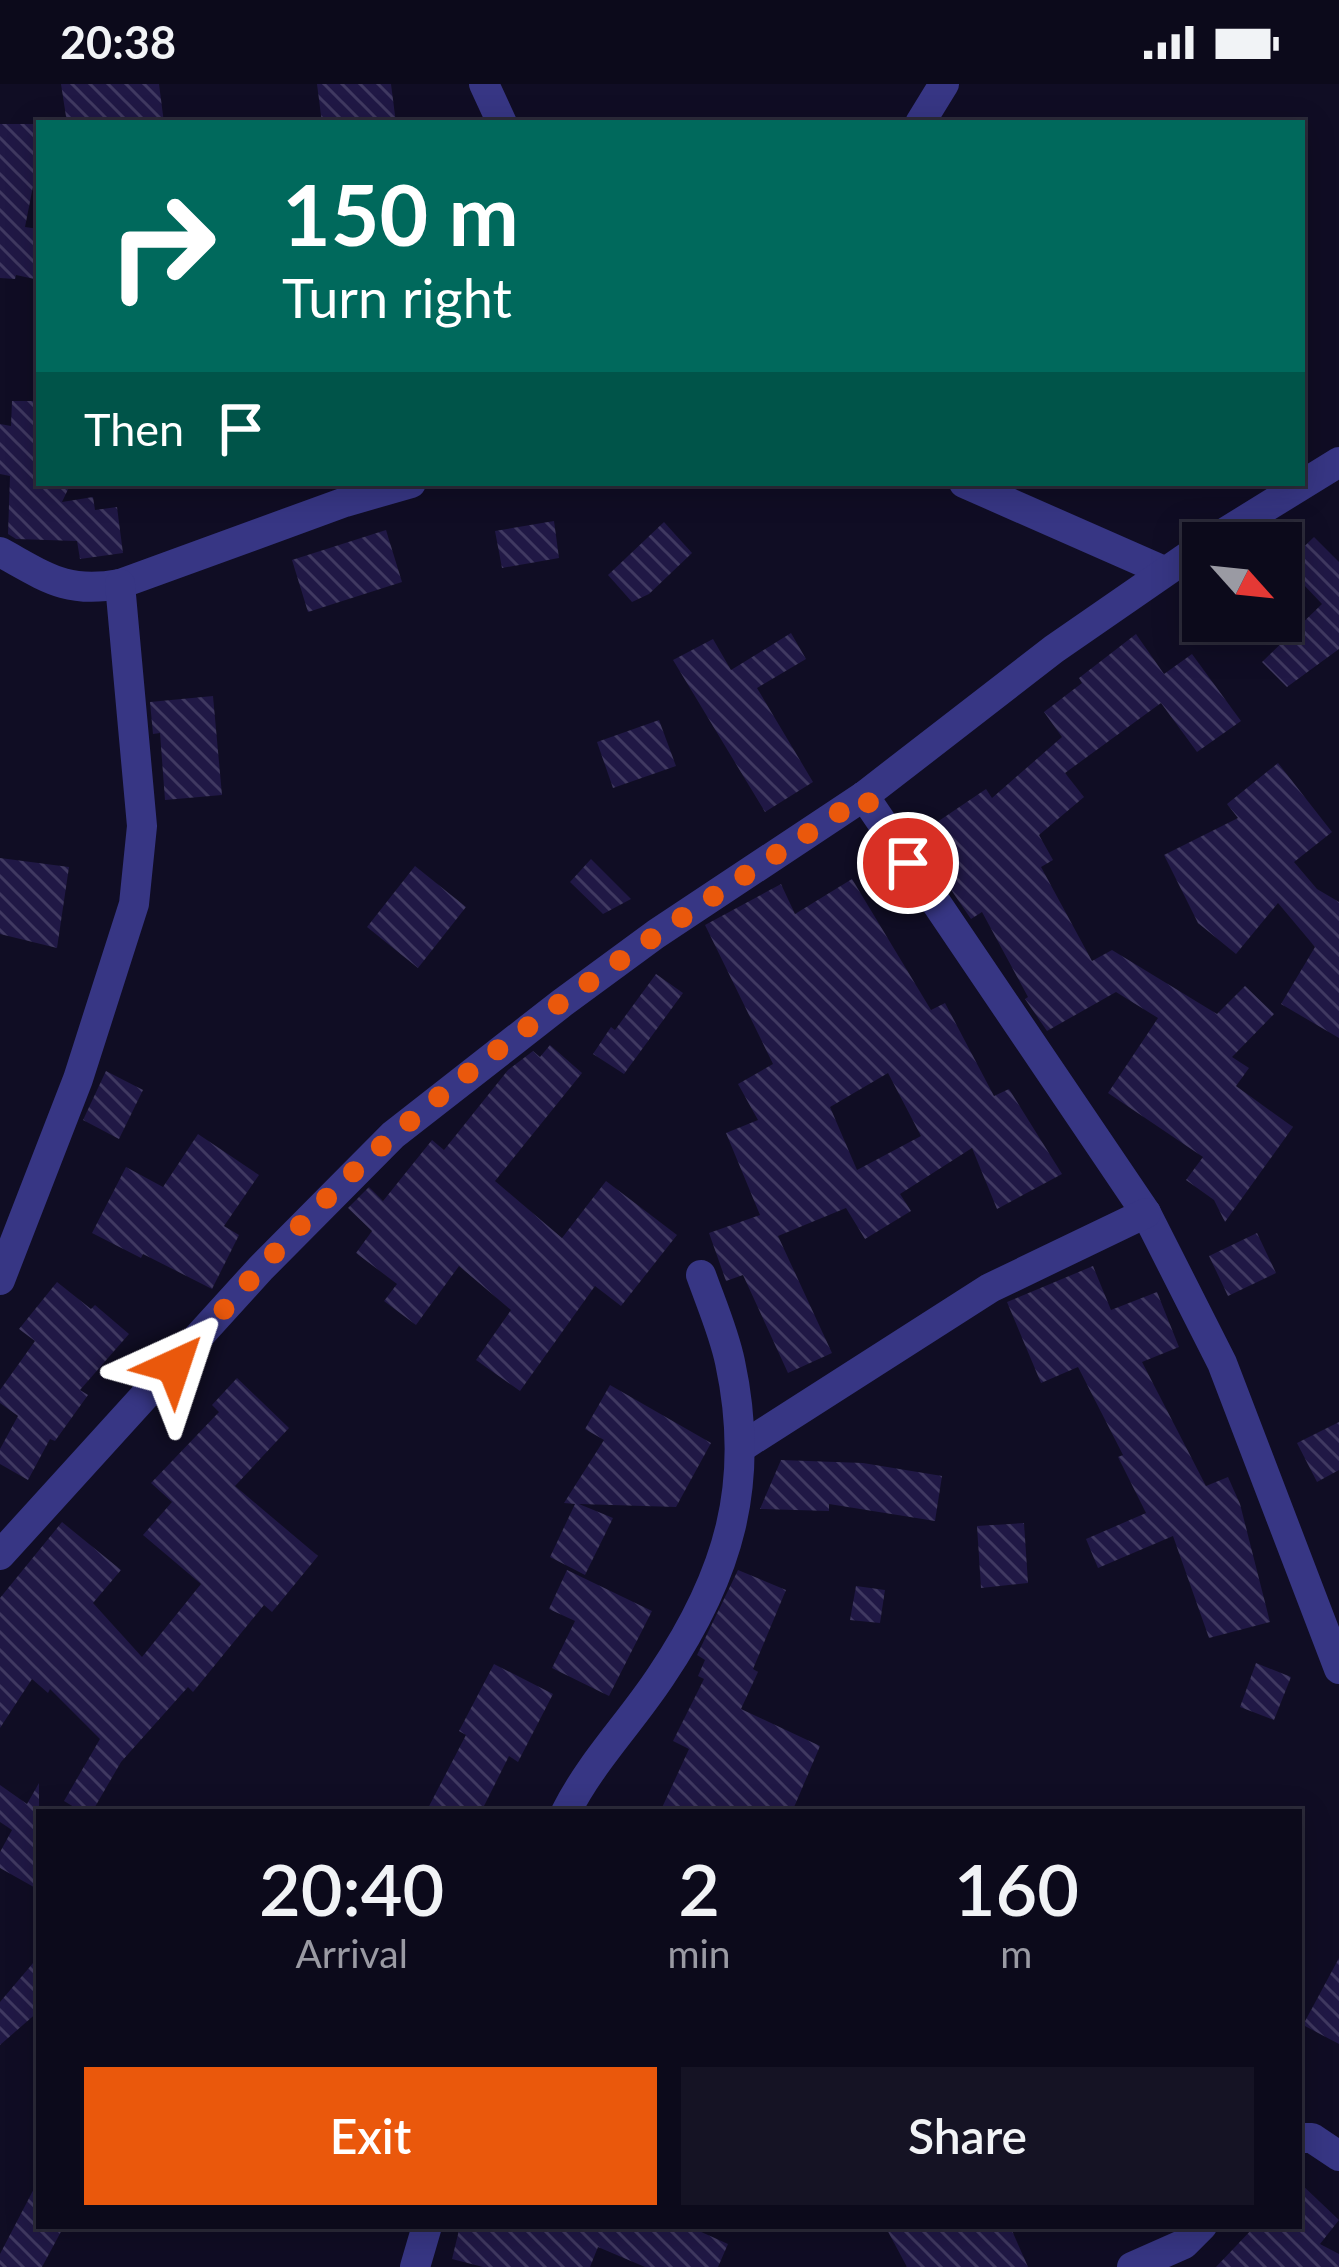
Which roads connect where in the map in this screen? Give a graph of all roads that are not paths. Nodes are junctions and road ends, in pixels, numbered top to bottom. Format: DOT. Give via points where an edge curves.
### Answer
graph roads {
  1 [pos="484,84"];
  2 [pos="944,84"];
  3 [pos="501,120"];
  4 [pos="922,120"];
  5 [pos="1339,462"];
  6 [pos="1305,483"];
  7 [pos="401,486"];
  8 [pos="971,486"];
  9 [pos="1301,486"];
  10 [pos="1243,522"];
  11 [pos="0,552"];
  12 [pos="1182,560"];
  13 [pos="1164,571"];
  14 [pos="120,584"];
  15 [pos="864,796"];
  16 [pos="1146,1213"];
  17 [pos="701,1275"];
  18 [pos="0,1280"];
  19 [pos="742,1446"];
  20 [pos="3,1538"];
  21 [pos="1339,1669"];
  22 [pos="568,1809"];
  23 [pos="1302,2138"];
  24 [pos="1339,2156"];
  25 [pos="426,2229"];
  26 [pos="1199,2229"];
  27 [pos="416,2267"];
  28 [pos="1132,2267"];
  1 -- 3 [label="street"];
  2 -- 4 [label="street"];
  5 -- 6 [label="street"];
  7 -- 14 [label="street"];
  8 -- 13 [label="street"];
  9 -- 10 [label="street"];
  11 -- 14 [label="street" via="61,584"];
  12 -- 13 [label="street"];
  13 -- 15 [label="street"];
  14 -- 18 [label="street" via="142,826 134,904"];
  15 -- 16 [label="street"];
  15 -- 20 [label="street" via="656,934 393,1135 144,1401"];
  16 -- 19 [label="street" via="990,1288"];
  16 -- 21 [label="street" via="1222,1363"];
  17 -- 19 [label="street" via="730,1359"];
  19 -- 22 [label="street" via="730,1534 704,1603"];
  23 -- 24 [label="street"];
  25 -- 27 [label="street"];
  26 -- 28 [label="street"];
}
